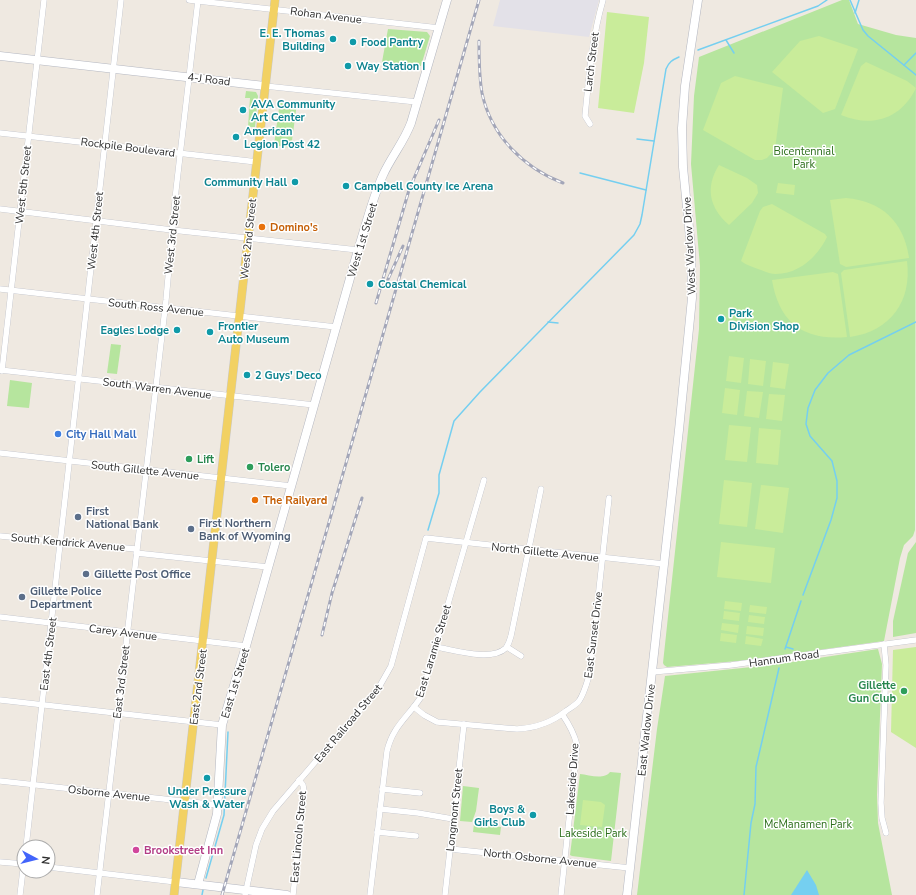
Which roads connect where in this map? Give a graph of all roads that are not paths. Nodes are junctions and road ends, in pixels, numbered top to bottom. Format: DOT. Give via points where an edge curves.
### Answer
graph roads {
  1 [pos="44,0"];
  2 [pos="121,0"];
  3 [pos="189,0"];
  4 [pos="275,0"];
  5 [pos="447,0"];
  6 [pos="603,0"];
  7 [pos="698,0"];
  8 [pos="198,1"];
  9 [pos="274,9"];
  10 [pos="439,28"];
  11 [pos="0,56"];
  12 [pos="38,60"];
  13 [pos="113,69"];
  14 [pos="190,77"];
  15 [pos="265,86"];
  16 [pos="417,102"];
  17 [pos="590,124"];
  18 [pos="0,133"];
  19 [pos="29,136"];
  20 [pos="105,144"];
  21 [pos="181,154"];
  22 [pos="257,162"];
  23 [pos="0,209"];
  24 [pos="20,212"];
  25 [pos="96,221"];
  26 [pos="172,230"];
  27 [pos="248,238"];
  28 [pos="358,250"];
  29 [pos="0,289"];
  30 [pos="11,290"];
  31 [pos="87,299"];
  32 [pos="165,308"];
  33 [pos="240,316"];
  34 [pos="336,327"];
  35 [pos="1,370"];
  36 [pos="78,379"];
  37 [pos="156,387"];
  38 [pos="230,396"];
  39 [pos="314,405"];
  40 [pos="0,453"];
  41 [pos="69,461"];
  42 [pos="145,470"];
  43 [pos="222,478"];
  44 [pos="484,480"];
  45 [pos="291,486"];
  46 [pos="541,489"];
  47 [pos="609,498"];
  48 [pos="0,536"];
  49 [pos="426,538"];
  50 [pos="60,542"];
  51 [pos="465,543"];
  52 [pos="529,550"];
  53 [pos="136,551"];
  54 [pos="602,558"];
  55 [pos="212,561"];
  56 [pos="664,564"];
  57 [pos="268,567"];
  58 [pos="0,617"];
  59 [pos="51,623"];
  60 [pos="127,632"];
  61 [pos="916,640"];
  62 [pos="203,641"];
  63 [pos="884,644"];
  64 [pos="246,646"];
  65 [pos="436,647"];
  66 [pos="507,647"];
  67 [pos="521,656"];
  68 [pos="652,672"];
  69 [pos="0,700"];
  70 [pos="42,704"];
  71 [pos="414,707"];
  72 [pos="118,713"];
  73 [pos="562,714"];
  74 [pos="194,722"];
  75 [pos="464,724"];
  76 [pos="222,725"];
  77 [pos="299,780"];
  78 [pos="0,781"];
  79 [pos="33,785"];
  80 [pos="382,789"];
  81 [pos="109,793"];
  82 [pos="420,793"];
  83 [pos="184,802"];
  84 [pos="218,805"];
  85 [pos="380,809"];
  86 [pos="453,819"];
  87 [pos="377,832"];
  88 [pos="886,833"];
  89 [pos="416,836"];
  90 [pos="27,839"];
  91 [pos="450,849"];
  92 [pos="565,861"];
  93 [pos="0,862"];
  94 [pos="16,863"];
  95 [pos="56,868"];
  96 [pos="630,868"];
  97 [pos="100,873"];
  98 [pos="22,879"];
  99 [pos="176,882"];
  100 [pos="198,884"];
  101 [pos="245,892"];
  102 [pos="20,895"];
  103 [pos="97,895"];
  104 [pos="174,895"];
  105 [pos="288,895"];
  106 [pos="293,895"];
  107 [pos="370,895"];
  108 [pos="445,895"];
  109 [pos="561,895"];
  110 [pos="627,895"];
  1 -- 12 [label="street, West 5th Street"];
  2 -- 13 [label="street, West 4th Street"];
  3 -- 8 [label="street, Rohan Avenue"];
  4 -- 9 [label="main road, West 2nd Street"];
  5 -- 10 [label="street, West 1st Street"];
  6 -- 17 [label="street, Larch Street" via="595,25 585,108 585,116"];
  7 -- 56 [label="street, West Warlow Drive" via="685,86 682,128 692,298"];
  8 -- 9 [label="street, Rohan Avenue"];
  8 -- 14 [label="street, West 3rd Street"];
  9 -- 10 [label="street, Rohan Avenue"];
  9 -- 15 [label="main road, West 2nd Street"];
  10 -- 16 [label="street, West 1st Street"];
  11 -- 12 [label="street, 4-J Road"];
  12 -- 13 [label="street, 4-J Road"];
  12 -- 19 [label="street, West 5th Street"];
  13 -- 14 [label="street, 4-J Road"];
  13 -- 20 [label="street, West 4th Street"];
  14 -- 15 [label="street, 4-J Road"];
  14 -- 21 [label="street, West 3rd Street"];
  15 -- 16 [label="street, 4-J Road"];
  15 -- 22 [label="main road, West 2nd Street"];
  16 -- 28 [label="street, West 1st Street" via="408,132 383,174"];
  18 -- 19 [label="street, Rockpile Boulevard"];
  19 -- 20 [label="street, Rockpile Boulevard"];
  19 -- 24 [label="street, West 5th Street"];
  20 -- 21 [label="street, Rockpile Boulevard"];
  20 -- 25 [label="street, West 4th Street"];
  21 -- 22 [label="street, Rockpile Boulevard"];
  21 -- 26 [label="street, West 3rd Street"];
  22 -- 27 [label="main road, West 2nd Street"];
  23 -- 24 [label="street"];
  24 -- 25 [label="street"];
  24 -- 30 [label="street, West 5th Street"];
  25 -- 26 [label="street"];
  25 -- 31 [label="street, West 4th Street"];
  26 -- 27 [label="street"];
  26 -- 32 [label="street, West 3rd Street"];
  27 -- 28 [label="street"];
  27 -- 33 [label="main road, West 2nd Street"];
  28 -- 34 [label="street, West 1st Street"];
  29 -- 30 [label="street, South Ross Avenue"];
  30 -- 31 [label="street, South Ross Avenue"];
  30 -- 35 [label="street, West 5th Street"];
  31 -- 32 [label="street, South Ross Avenue"];
  31 -- 36 [label="street, West 4th Street"];
  32 -- 33 [label="street, South Ross Avenue"];
  32 -- 37 [label="street, West 3rd Street"];
  33 -- 34 [label="street, South Ross Avenue"];
  33 -- 38 [label="main road, West 2nd Street"];
  34 -- 39 [label="street, West 1st Street"];
  35 -- 36 [label="street, South Warren Avenue"];
  36 -- 37 [label="street, South Warren Avenue"];
  36 -- 41 [label="street, West 4th Street"];
  37 -- 38 [label="street, South Warren Avenue"];
  37 -- 42 [label="street, West 3rd Street"];
  38 -- 39 [label="street, South Warren Avenue"];
  38 -- 43 [label="main road, West 2nd Street"];
  39 -- 45 [label="street, West 1st Street"];
  40 -- 41 [label="street, South Gillette Avenue"];
  41 -- 42 [label="street, South Gillette Avenue"];
  41 -- 50 [label="street, East 4th Street"];
  42 -- 43 [label="street, South Gillette Avenue"];
  42 -- 53 [label="street, East 3rd Street"];
  43 -- 45 [label="street, South Gillette Avenue"];
  43 -- 55 [label="main road, East 2nd Street"];
  44 -- 51 [label="street, East Laramie Street"];
  45 -- 57 [label="street, East 1st Street"];
  46 -- 52 [label="street"];
  47 -- 54 [label="street, East Sunset Drive"];
  48 -- 50 [label="street, South Kendrick Avenue"];
  49 -- 51 [label="street, North Gillette Avenue"];
  49 -- 77 [label="street, East Railroad Street" via="391,666 378,689"];
  50 -- 53 [label="street, South Kendrick Avenue"];
  50 -- 59 [label="street, East 4th Street"];
  51 -- 52 [label="street, North Gillette Avenue"];
  51 -- 65 [label="street, East Laramie Street"];
  52 -- 54 [label="street, North Gillette Avenue"];
  52 -- 66 [label="street"];
  53 -- 55 [label="street, South Kendrick Avenue"];
  53 -- 60 [label="street, East 3rd Street"];
  54 -- 56 [label="street, North Gillette Avenue"];
  54 -- 73 [label="street, East Sunset Drive" via="590,672 578,703"];
  55 -- 57 [label="street, South Kendrick Avenue"];
  55 -- 62 [label="main road, East 2nd Street"];
  56 -- 68 [label="street, East Warlow Drive"];
  57 -- 64 [label="street, East 1st Street"];
  58 -- 59 [label="street, Carey Avenue"];
  59 -- 60 [label="street, Carey Avenue"];
  59 -- 70 [label="street, East 4th Street"];
  60 -- 62 [label="street, Carey Avenue"];
  60 -- 72 [label="street, East 3rd Street"];
  61 -- 63 [label="street, Hannum Road"];
  62 -- 64 [label="street, Carey Avenue"];
  62 -- 74 [label="main road, East 2nd Street"];
  63 -- 68 [label="street, Hannum Road" via="731,665"];
  63 -- 88 [label="street" via="886,665 881,803"];
  64 -- 76 [label="street, East 1st Street"];
  65 -- 66 [label="street" via="486,655 497,653"];
  65 -- 71 [label="street, East Laramie Street" via="420,697"];
  66 -- 67 [label="street"];
  68 -- 96 [label="street, East Warlow Drive"];
  69 -- 70 [label="street"];
  70 -- 72 [label="street"];
  70 -- 79 [label="street, East 4th Street"];
  71 -- 75 [label="street, East Sunset Drive" via="437,722"];
  71 -- 80 [label="street, East Laramie Street" via="395,728 390,739 386,751"];
  72 -- 74 [label="street"];
  72 -- 81 [label="street, East 3rd Street"];
  73 -- 75 [label="street, East Sunset Drive" via="547,723 530,728"];
  73 -- 92 [label="street, Lakeside Drive" via="572,730 576,745"];
  74 -- 76 [label="street"];
  74 -- 83 [label="main road, East 2nd Street"];
  75 -- 86 [label="street, Longmont Street"];
  76 -- 84 [label="street, East 1st Street"];
  77 -- 101 [label="street, East Railroad Street" via="262,829"];
  77 -- 106 [label="street, East Lincoln Street" via="304,792"];
  78 -- 79 [label="street, Osborne Avenue"];
  79 -- 81 [label="street, Osborne Avenue"];
  79 -- 90 [label="street, East 4th Street"];
  80 -- 82 [label="street"];
  80 -- 85 [label="street, East Laramie Street"];
  81 -- 83 [label="street, Osborne Avenue"];
  81 -- 97 [label="street, East 3rd Street"];
  83 -- 84 [label="street, Osborne Avenue"];
  83 -- 99 [label="main road, East 2nd Street"];
  84 -- 100 [label="street, East 1st Street"];
  85 -- 86 [label="street"];
  85 -- 87 [label="street, East Laramie Street"];
  86 -- 91 [label="street, Longmont Street"];
  87 -- 89 [label="street"];
  87 -- 107 [label="street, East Laramie Street"];
  91 -- 92 [label="street, North Osborne Avenue"];
  91 -- 108 [label="street, Longmont Street"];
  92 -- 96 [label="street, North Osborne Avenue"];
  92 -- 109 [label="street, Lakeside Drive"];
  93 -- 94 [label="street"];
  95 -- 97 [label="street"];
  96 -- 110 [label="street, East Warlow Drive"];
  97 -- 99 [label="street"];
  97 -- 103 [label="street, East 3rd Street"];
  98 -- 102 [label="street"];
  99 -- 100 [label="street"];
  99 -- 104 [label="main road, East 2nd Street"];
  100 -- 101 [label="street"];
  101 -- 105 [label="street"];
}
